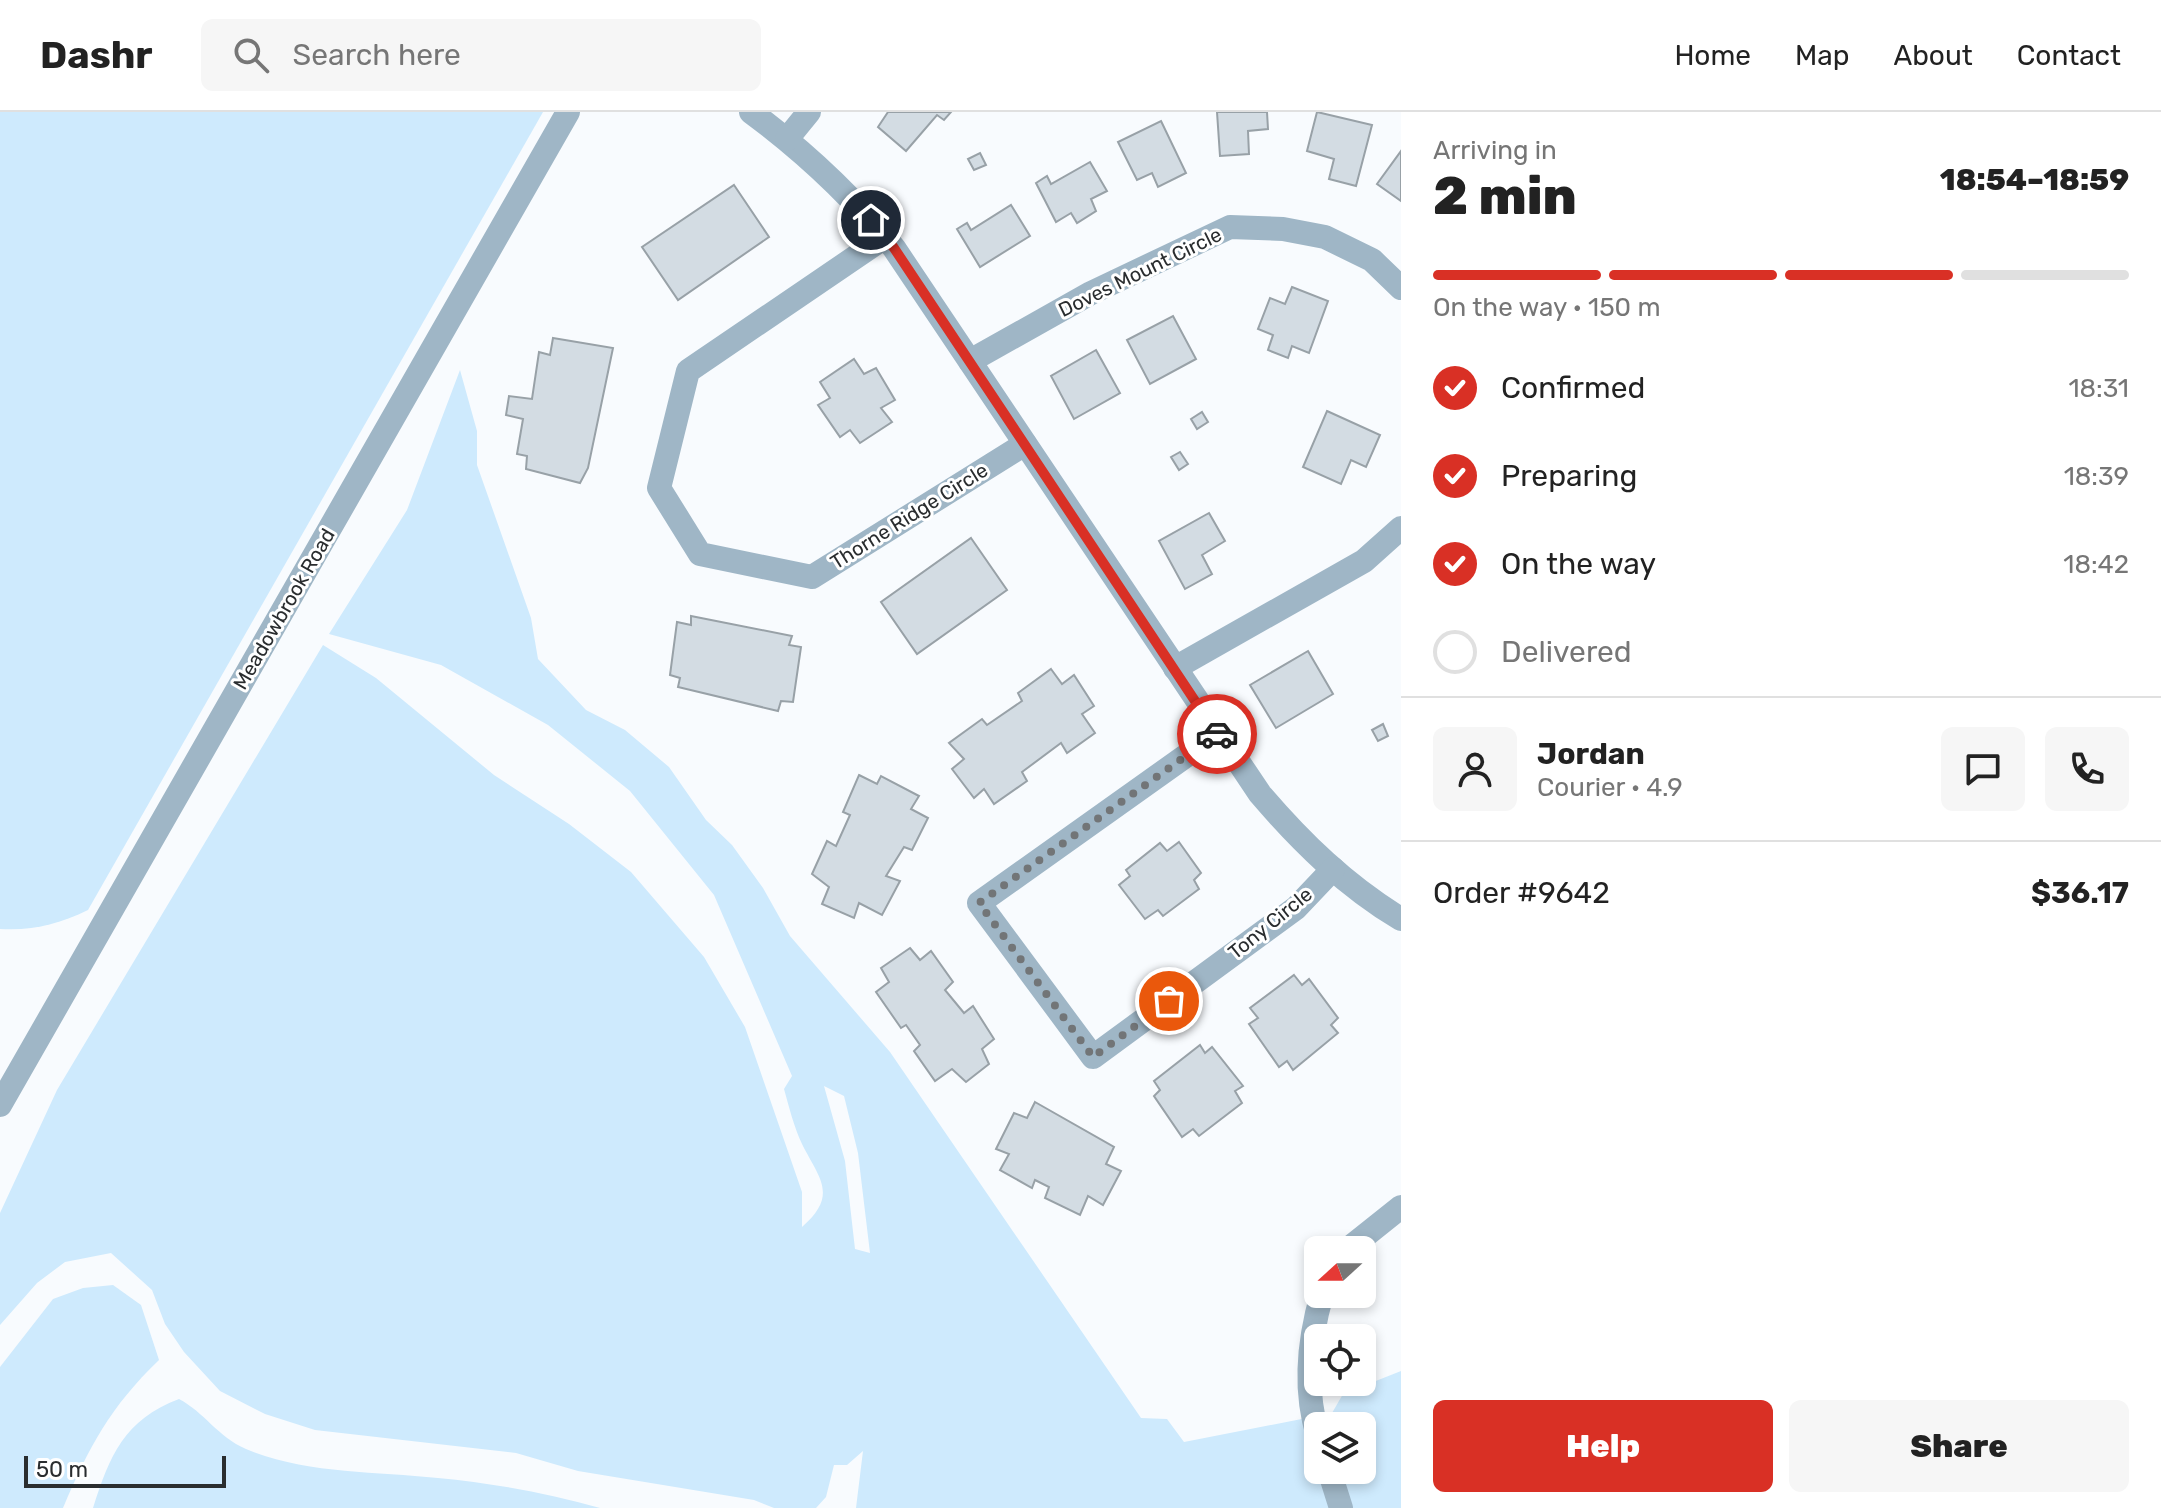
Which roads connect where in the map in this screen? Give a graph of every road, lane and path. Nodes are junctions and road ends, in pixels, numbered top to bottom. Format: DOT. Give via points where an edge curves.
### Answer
graph roads {
  1 [pos="568,112"];
  2 [pos="751,112"];
  3 [pos="809,112"];
  4 [pos="787,139"];
  5 [pos="885,237"];
  6 [pos="1401,288"];
  7 [pos="970,361"];
  8 [pos="1025,444"];
  9 [pos="1401,528"];
  10 [pos="1175,668"];
  11 [pos="1218,733"];
  12 [pos="1333,869"];
  13 [pos="1401,919"];
  14 [pos="0,1105"];
  15 [pos="1401,1207"];
  16 [pos="1365,1236"];
  17 [pos="1318,1308"];
  18 [pos="1311,1412"];
  19 [pos="1333,1484"];
  20 [pos="1341,1508"];
  1 -- 14 [label="street, Meadowbrook Road"];
  2 -- 4 [label="street"];
  3 -- 4 [label="street"];
  4 -- 5 [label="street" via="856,202"];
  5 -- 7 [label="street"];
  5 -- 8 [label="street, Thorne Ridge Circle" via="688,371 659,488 700,554 812,577"];
  6 -- 7 [label="street, Doves Mount Circle" via="1372,260 1325,237 1230,227 1128,274"];
  7 -- 8 [label="street"];
  8 -- 10 [label="street"];
  9 -- 10 [label="street" via="1364,561"];
  10 -- 11 [label="street"];
  11 -- 12 [label="street" via="1260,794 1299,840"];
  11 -- 12 [label="street, Tony Circle" via="979,903 1093,1057 1296,908"];
  12 -- 13 [label="street" via="1364,897"];
  15 -- 16 [label="street"];
  17 -- 18 [label="street"];
  19 -- 20 [label="street"];
}
